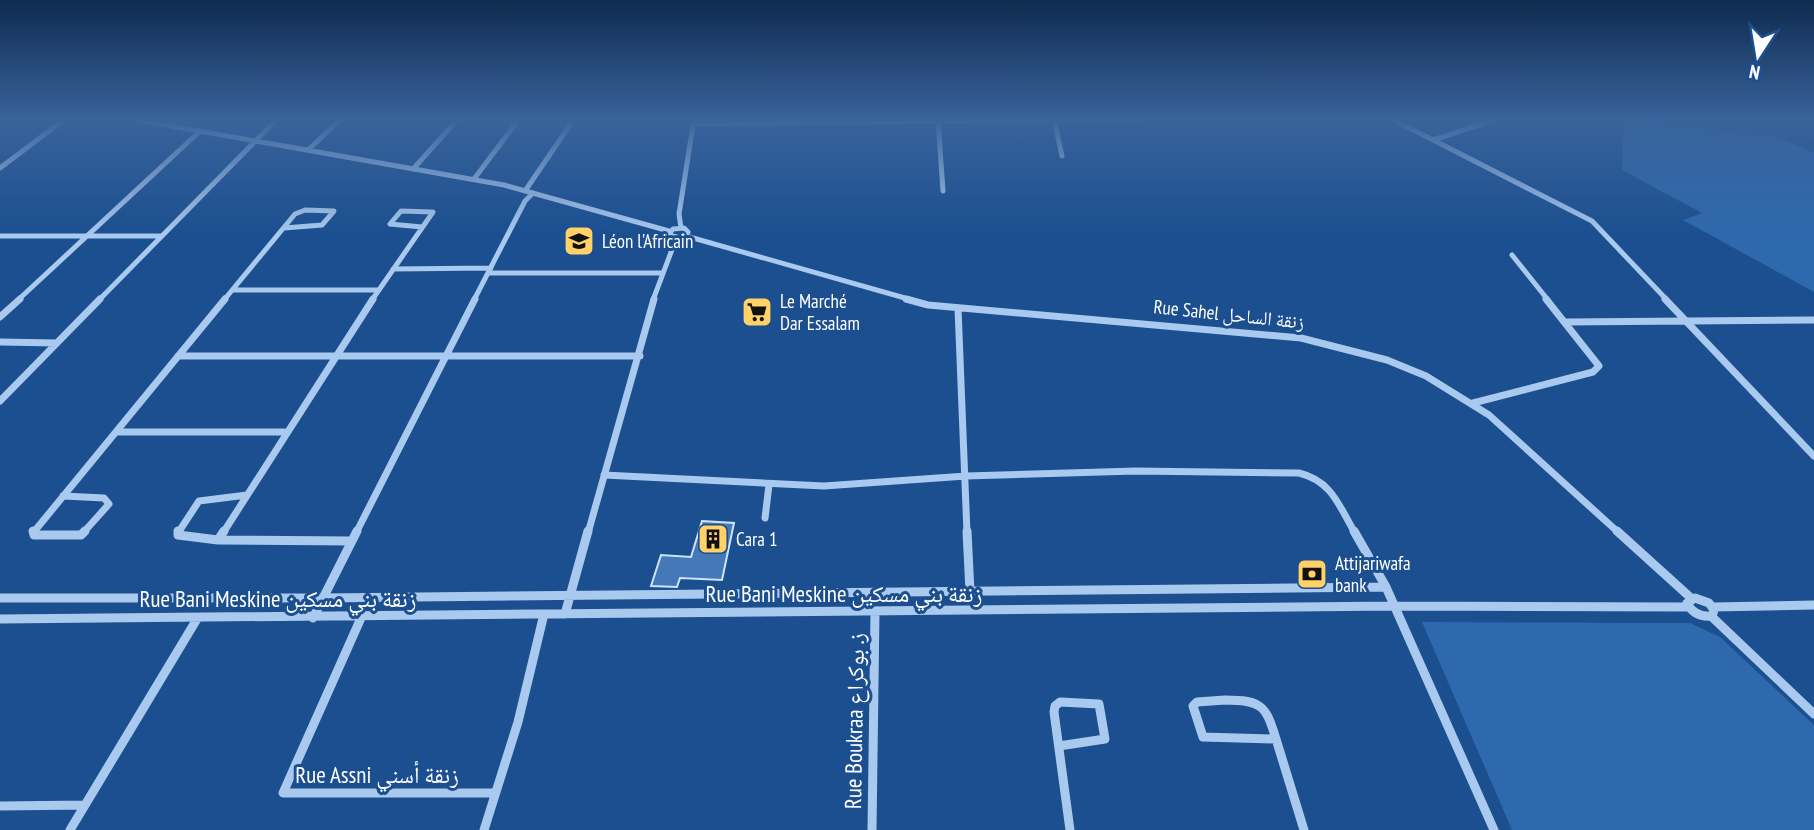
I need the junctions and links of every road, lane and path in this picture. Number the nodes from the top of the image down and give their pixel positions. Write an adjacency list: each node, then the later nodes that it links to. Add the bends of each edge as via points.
1 (171, 158): 22 (street)
2 (239, 158): 20 (street)
3 (351, 158): 10 (street)
4 (423, 158): 10 (street)
5 (490, 158): 11 (street)
6 (548, 158): 12 (street)
7 (688, 158): 17 (street, via 678,214)
8 (941, 158): 13 (street)
9 (1468, 158): 33 (street, via 1592,221)
10 (413, 169): 11 (street)
11 (474, 179): 12 (street)
12 (525, 191): 14 (street)
13 (943, 191)
14 (533, 193): 18 (street); 26 (street)
15 (422, 227): 15 (street, via 395,226 390,224 401,211 432,211); 25 (street)
16 (285, 228): 16 (street, via 322,225 334,211 300,211); 28 (street)
17 (681, 228): 18 (street); 21 (street, via 688,231)
18 (669, 231): 23 (street, via 669,237)
19 (0, 236): 22 (street)
20 (161, 236): 22 (street); 36 (street)
21 (686, 236): 23 (street); 30 (street, Rue Sahel زنقة الساحل, via 917,302)
22 (85, 237): 31 (street)
23 (676, 239): 27 (street)
24 (1512, 255): 34 (street)
25 (393, 269): 26 (street); 29 (street)
26 (490, 271): 27 (street); 37 (street)
27 (661, 273): 40 (street)
28 (233, 290): 29 (street); 38 (street)
29 (379, 290): 39 (street)
30 (958, 308): 42 (street, Rue Sahel زنقة الساحل, via 1326,342 1408,368); 47 (street)
31 (0, 317)
32 (1814, 320): 33 (street)
33 (1689, 321): 34 (street); 45 (street)
34 (1566, 322): 42 (street, via 1597,362 1597,369)
35 (0, 342): 36 (street)
36 (57, 343): 41 (street)
37 (448, 354): 39 (street); 40 (street); 53 (street)
38 (178, 356): 39 (street); 43 (street)
39 (337, 356): 44 (street)
40 (640, 356): 46 (street)
41 (0, 401)
42 (1473, 402): 59 (street, Rue Sahel زنقة الساحل)
43 (116, 432): 44 (street); 50 (street)
44 (287, 432): 49 (street)
45 (1814, 456)
46 (604, 475): 48 (street); 56 (street)
47 (966, 476): 48 (street, via 824,486); 54 (street, via 1136,471 1316,477 1331,491); 55 (street)
48 (769, 485): 51 (street)
49 (247, 495): 52 (street); 52 (street, via 202,499 177,533)
50 (63, 496): 50 (street, via 33,531 34,535 81,535 109,503 104,498)
51 (765, 518)
52 (218, 540): 53 (street)
53 (352, 541): 58 (street)
54 (1386, 587): 55 (street); 60 (street)
55 (970, 592): 56 (street)
56 (570, 593): 58 (street); 65 (street)
57 (0, 597): 58 (street)
58 (323, 598): 66 (street)
59 (1690, 603): 60 (street, Rue Bani Meskine زنقة بني مسكين); 63 (street, via 1700,615); 63 (street, via 1704,600)
60 (1395, 606): 62 (street, Rue Bani Meskine زنقة بني مسكين); 81 (street)
61 (1814, 606): 63 (street)
62 (875, 612): 65 (street, Rue Bani Meskine زنقة بني مسكين); 78 (street, Rue Boukraa ز. بوكراع)
63 (1711, 612): 70 (street)
64 (544, 614): 65 (street, Rue Bani Meskine زنقة بني مسكين); 67 (street, Rue Bani Meskine زنقة بني مسكين); 73 (street)
65 (565, 614)
66 (313, 618): 67 (street, Rue Bani Meskine زنقة بني مسكين); 68 (street, Rue Bani Meskine زنقة بني مسكين)
67 (361, 618): 73 (street, Rue Assni زنقة أسني, via 283,793)
68 (197, 619): 69 (street, Rue Bani Meskine زنقة بني مسكين); 74 (street)
69 (0, 620)
70 (1814, 714)
71 (1277, 740): 71 (street, via 1268,712 1258,703 1197,702 1193,706 1203,737); 80 (street)
72 (1059, 746): 72 (street, via 1056,704 1099,704 1105,739); 79 (street)
73 (495, 793): 77 (street)
74 (85, 805): 75 (street); 76 (street)
75 (0, 806)
76 (70, 830)
77 (484, 830)
78 (872, 830)
79 (1070, 830)
80 (1304, 830)
81 (1494, 830)

